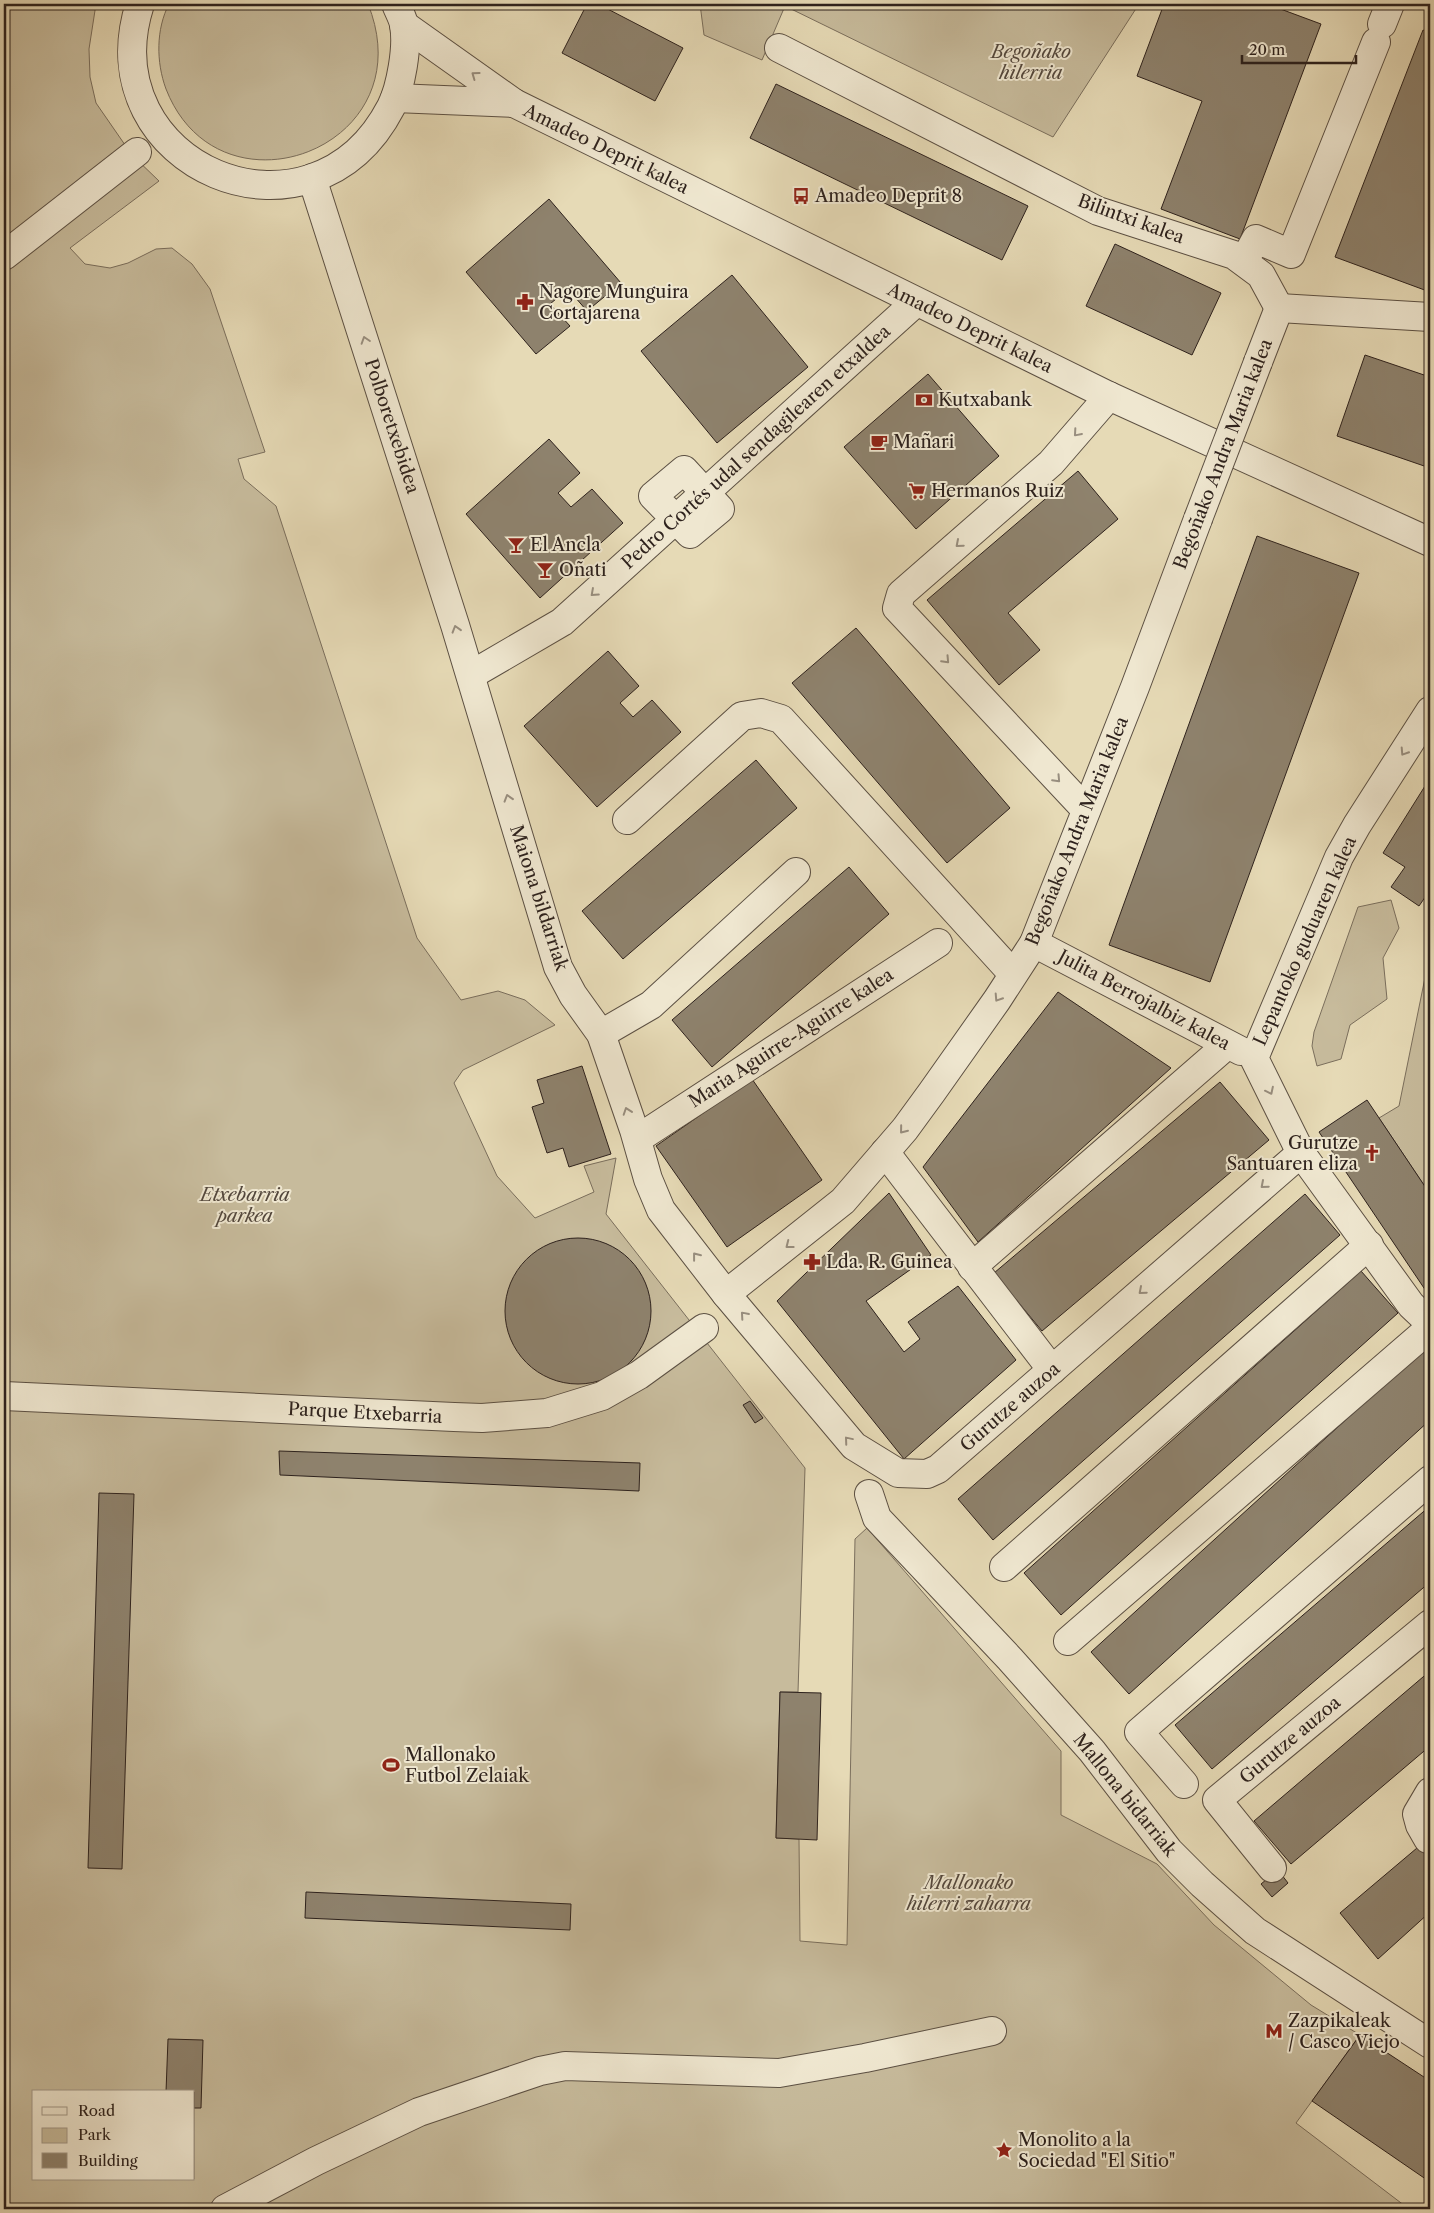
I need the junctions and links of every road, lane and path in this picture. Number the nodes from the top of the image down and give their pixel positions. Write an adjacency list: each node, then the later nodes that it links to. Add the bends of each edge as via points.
1 (140, 4): 8 (street, via 132,46 133,71 140,97 168,142 210,173 234,182 287,184)
2 (400, 15): 5 (street, via 403,68); 6 (street, Amadeo Deprit kalea, one-way to 2)
3 (1383, 23): 10 (street, via 1291,254 1256,239)
4 (779, 48): 10 (street, Bilintxi kalea, via 1098,211)
5 (395, 98): 6 (street, Amadeo Deprit kalea); 8 (street, via 381,124 362,147 339,166)
6 (514, 103): 11 (street, Amadeo Deprit kalea)
7 (137, 152): 9 (street)
8 (312, 178): 16 (street, Polboretxebidea, one-way to 8)
9 (4, 256)
10 (1244, 261): 12 (street, Bilintxi kalea, via 1261,275)
11 (916, 302): 14 (street, Amadeo Deprit kalea); 16 (street, Pedro Cortés udal sendagilearen etxaldea, one-way to 16, via 562,622)
12 (1279, 308): 13 (street); 18 (street, Begoñako Andra Maria kalea, bridge)
13 (1430, 318)
14 (1109, 396): 15 (street, Amadeo Deprit kalea); 18 (street, one-way to 18, via 1051,463 901,594 897,608)
15 (1430, 542)
16 (471, 675): 24 (street, Maiona bildarriak, one-way to 16, via 558,968)
17 (1430, 711): 26 (street, Lepantoko guduaren kalea, one-way to 26, via 1339,857)
18 (1086, 810): 21 (street, Begoñako Andra Maria kalea)
19 (627, 820): 23 (street, via 742,716 761,713 781,720)
20 (796, 872): 24 (street, via 651,1005)
21 (1034, 942): 23 (street, Begoñako Andra Maria kalea); 25 (street, Julita Berrojalbiz kalea)
22 (938, 943): 27 (street, Maria Aguirre-Aguirre kalea)
23 (1013, 974): 28 (street, Begoñako Andra Maria kalea, one-way to 28, via 932,1092)
24 (601, 1034): 32 (street, Maiona bildarriak, one-way to 24, via 661,1210)
25 (1227, 1045): 26 (street, Julita Berrojalbiz kalea); 31 (street)
26 (1254, 1058): 29 (street, Lepantoko guduaren kalea, one-way to 29)
27 (645, 1134)
28 (885, 1152): 31 (street); 32 (street, Begoñako Andra Maria kalea, one-way to 32, via 843,1202)
29 (1301, 1153): 30 (street); 36 (street, Gurutze auzoa, one-way to 36)
30 (1369, 1245): 33 (street, via 1411,1305); 40 (street)
31 (972, 1267): 36 (street)
32 (726, 1294): 36 (street, Gurutze auzoa, one-way to 32, via 938,1469 927,1474 898,1473 854,1446)
33 (1430, 1323)
34 (704, 1328): 37 (street, Parque Etxebarria, via 602,1396 547,1413 463,1417)
35 (1430, 1328): 42 (street)
36 (1052, 1370)
37 (4, 1396)
38 (1430, 1480): 43 (street, via 1139,1732)
39 (869, 1494): 48 (street, Mallona bidarriak, via 877,1518 1048,1702 1100,1761 1169,1851 1202,1884 1255,1931)
40 (1004, 1567)
41 (1430, 1624): 46 (street, Gurutze auzoa, via 1217,1800)
42 (1068, 1641)
43 (1184, 1784)
44 (1429, 1793): 45 (street, via 1417,1814)
45 (1428, 1839)
46 (1272, 1868)
47 (992, 2031): 49 (street, via 779,2073 565,2066 540,2071 418,2112)
48 (1430, 2044)
49 (225, 2209)

